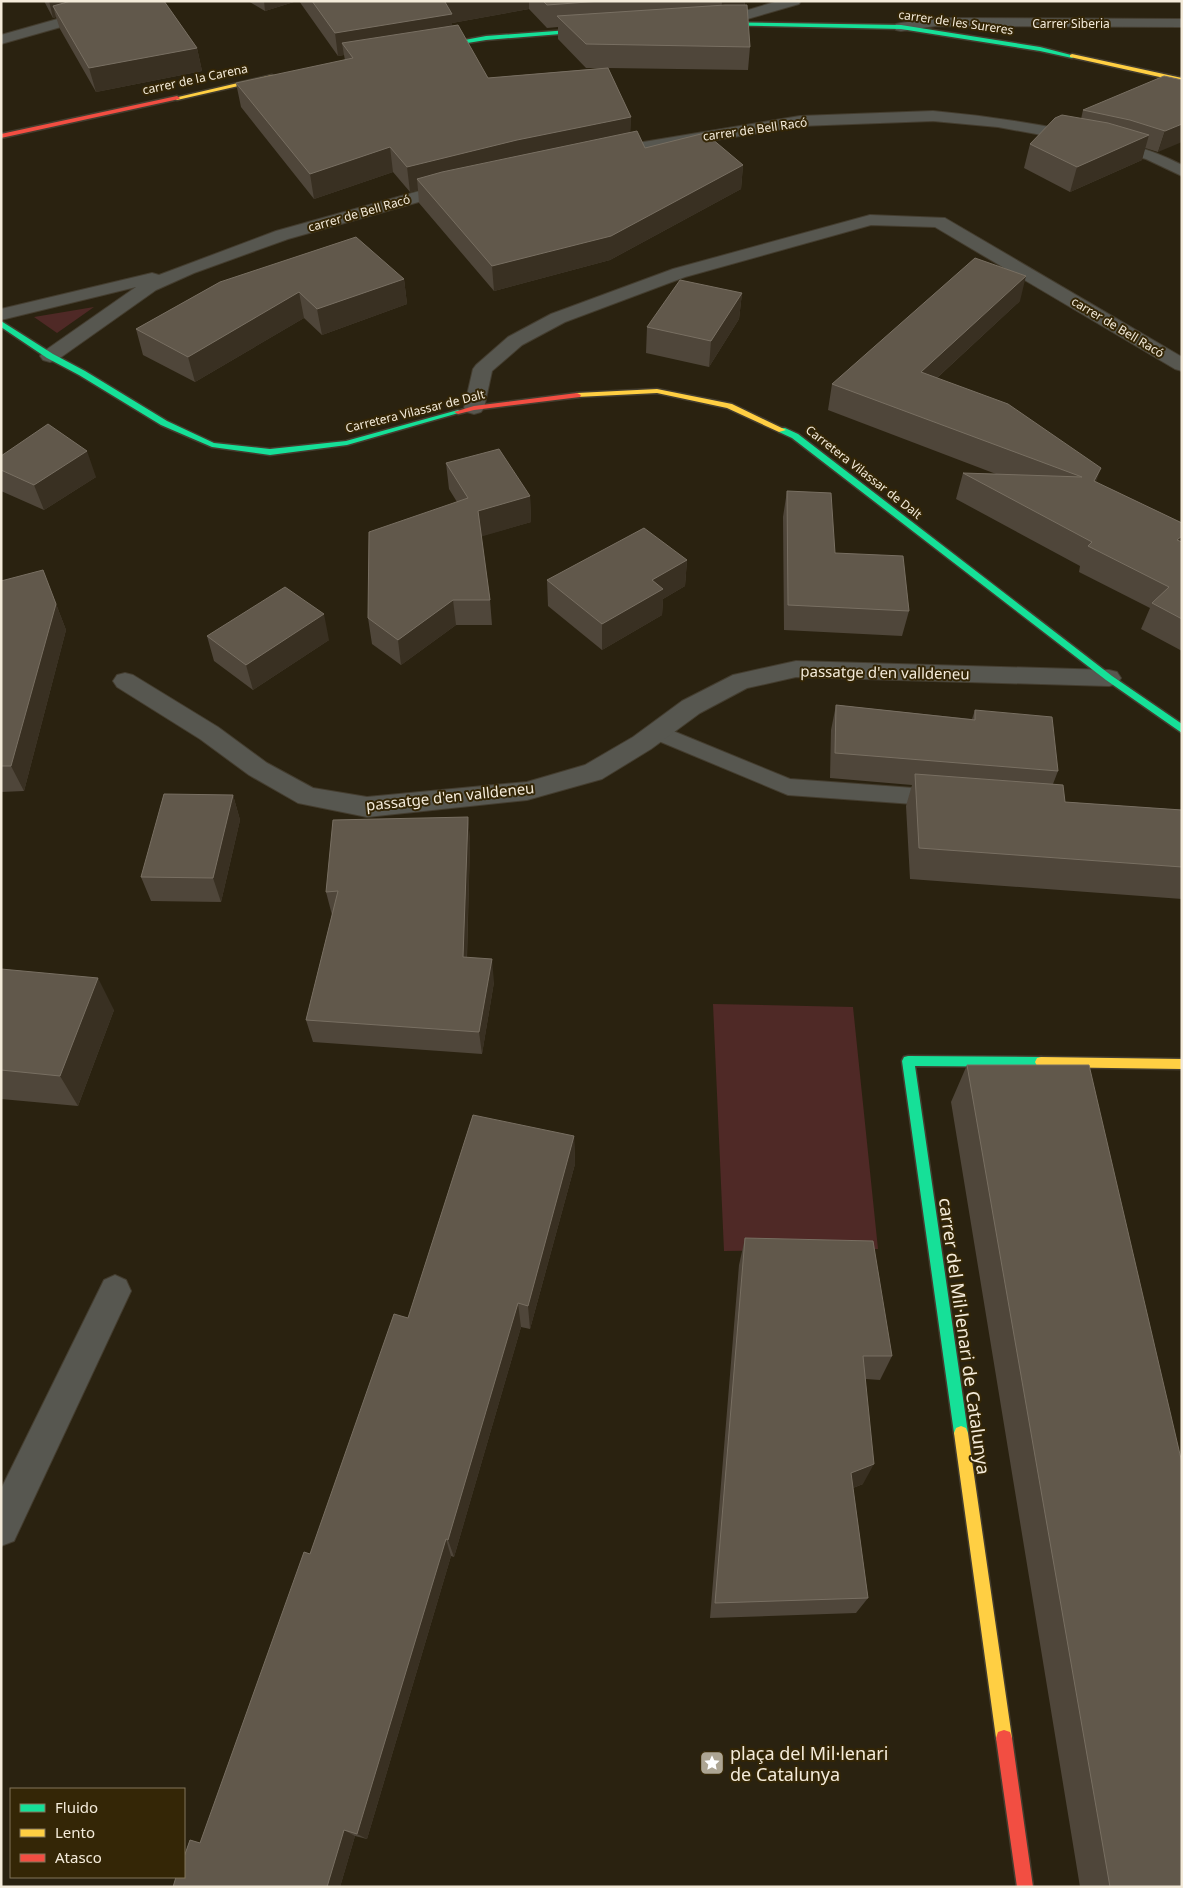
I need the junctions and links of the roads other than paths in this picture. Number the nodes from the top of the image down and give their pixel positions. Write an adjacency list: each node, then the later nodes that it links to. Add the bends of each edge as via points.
1 (137, 1): 8 (street)
2 (794, 1): 3 (street)
3 (723, 22): 4 (street); 6 (street, carrer de les Sureres)
4 (703, 23)
5 (1182, 23): 6 (street, Carrer Siberia, via 936,22)
6 (901, 27): 11 (street, carrer de les Sureres, via 1040,49)
7 (604, 30): 9 (street, via 486,38)
8 (1, 40)
9 (419, 49)
10 (284, 74): 12 (street, carrer de la Carena)
11 (1182, 80)
12 (1, 136)
13 (589, 157): 14 (street, carrer de Bell Racó, via 800,121 932,116 998,122 1105,142 1152,156)
14 (1182, 171)
15 (469, 184): 16 (street, carrer de Bell Racó, via 282,235)
16 (188, 269): 17 (street, carrer de Bell Racó); 19 (street, carrer de Bell Racó, via 150,286)
17 (1, 315)
18 (1, 323): 19 (street, Carretera Vilassar de Dalt)
19 (50, 356): 21 (street, Carretera Vilassar de Dalt, via 164,423 212,445 270,452 347,444)
20 (1182, 365): 21 (street, carrer de Bell Racó, via 939,222 870,220 679,273 558,318 515,341 483,369)
21 (474, 408): 22 (street, Carretera Vilassar de Dalt, via 570,395 657,391 729,406 795,436)
22 (1109, 678): 24 (street, Carretera Vilassar de Dalt); 25 (street, passatge d'en valldeneu, via 796,669 741,681 691,707)
23 (124, 681): 25 (street, passatge d'en valldeneu, via 209,733 258,769 307,796 367,807 527,791 593,772)
24 (1182, 729)
25 (656, 732): 26 (lane, via 788,787)
26 (966, 800)
27 (1182, 1064): 30 (street, carrer del Mil·lenari de Catalunya, via 908,1061)
28 (114, 1291): 29 (street)
29 (1, 1528)
30 (1025, 1887)

